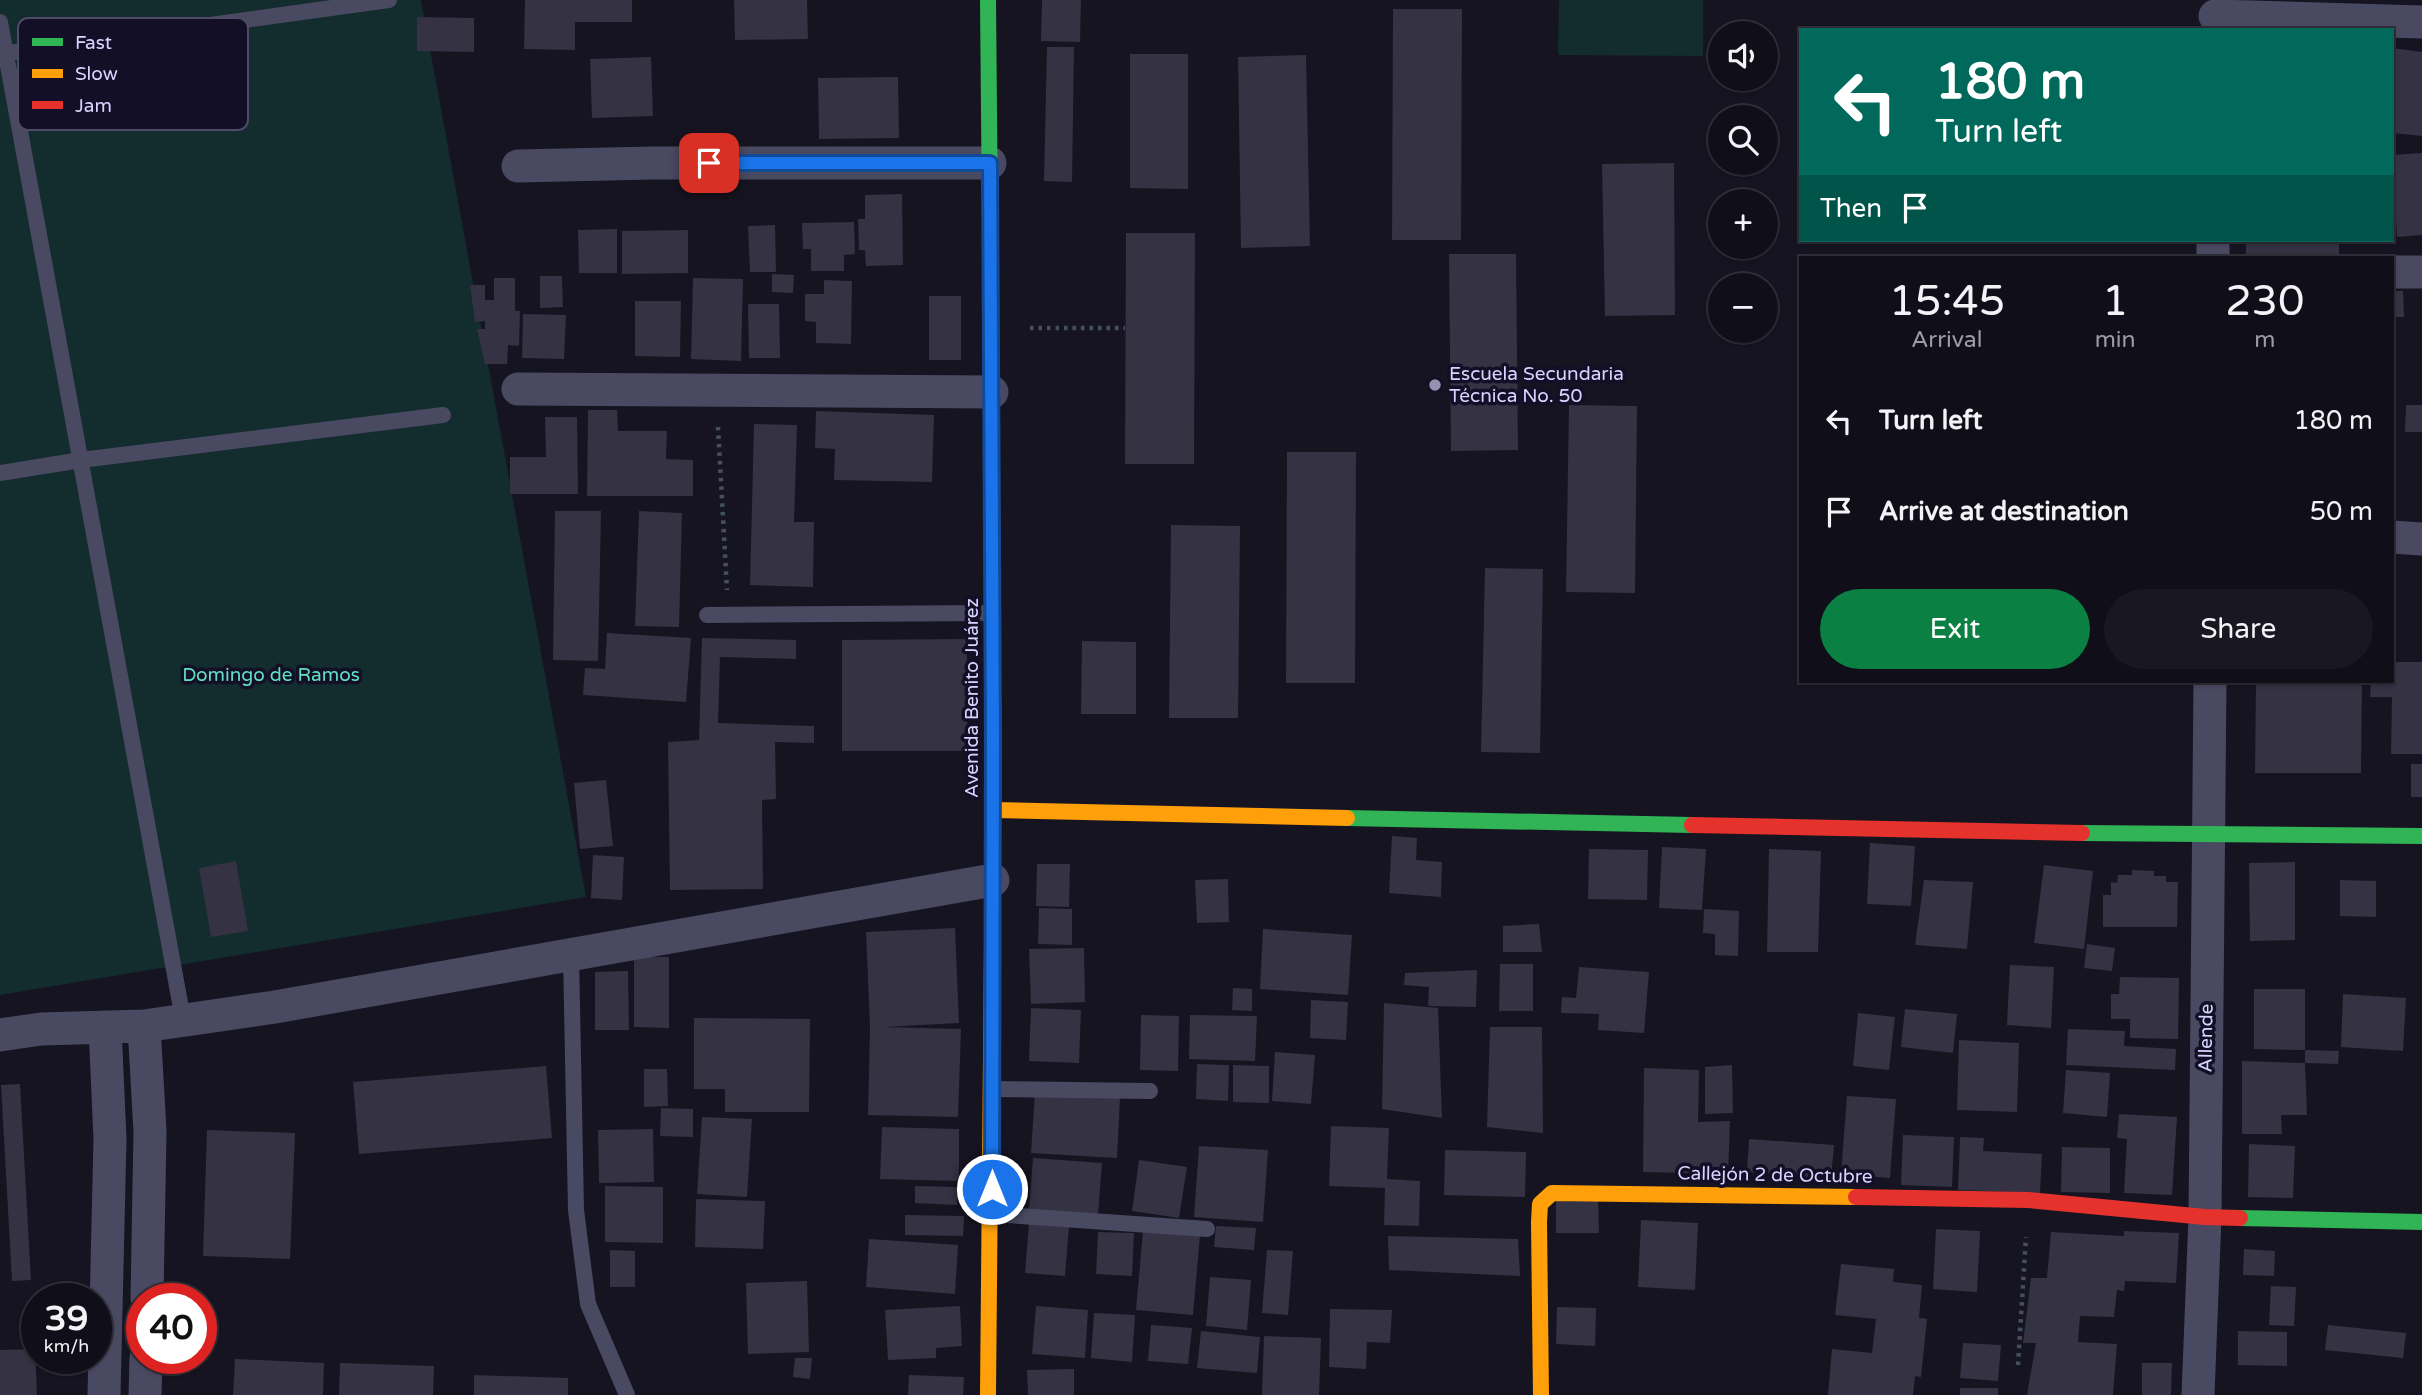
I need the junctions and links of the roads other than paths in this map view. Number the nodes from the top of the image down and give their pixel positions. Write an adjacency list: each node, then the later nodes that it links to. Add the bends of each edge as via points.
1 (389, 0): 4 (lane)
2 (988, 0): 8 (street, Avenida Benito Juárez)
3 (2215, 15): 6 (street)
4 (248, 19)
5 (0, 22): 7 (lane)
6 (2422, 22)
7 (3, 53): 15 (lane)
8 (990, 163): 9 (street); 13 (street, Avenida Benito Juárez)
9 (519, 166)
10 (2394, 272): 11 (street)
11 (2422, 272)
12 (518, 389): 13 (street)
13 (992, 392): 19 (street, Avenida Benito Juárez)
14 (443, 415): 15 (lane)
15 (80, 460): 16 (lane); 27 (lane)
16 (0, 473)
17 (2394, 537): 18 (street)
18 (2422, 539)
19 (993, 613): 20 (lane); 22 (street, Avenida Benito Juárez)
20 (706, 615)
21 (2210, 683): 23 (street, Allende)
22 (993, 810): 23 (street); 25 (street, Avenida Benito Juárez)
23 (2209, 836): 24 (street); 34 (street, Allende)
24 (2422, 836)
25 (993, 880): 26 (street); 31 (street, Avenida Benito Juárez)
26 (571, 955): 27 (street); 41 (lane, via 576,1210 588,1304)
27 (183, 1019): 28 (street)
28 (144, 1026): 29 (street); 37 (street, via 149,1131)
29 (105, 1027): 30 (street); 39 (street, via 110,1139)
30 (0, 1035)
31 (992, 1089): 32 (lane); 33 (street, Avenida Benito Juárez)
32 (1150, 1091)
33 (992, 1214): 36 (lane); 42 (street, Avenida Benito Juárez)
34 (2204, 1217): 35 (street, Callejón 2 de Octubre); 43 (street, Callejón 2 de Octubre, via 2028,1200 1552,1193 1540,1204 1539,1222); 44 (street, Allende)
35 (2422, 1222)
36 (1208, 1229)
37 (147, 1283)
38 (146, 1374): 40 (street)
39 (104, 1395)
40 (145, 1395)
41 (627, 1395)
42 (988, 1395)
43 (1541, 1395)
44 (2198, 1395)

